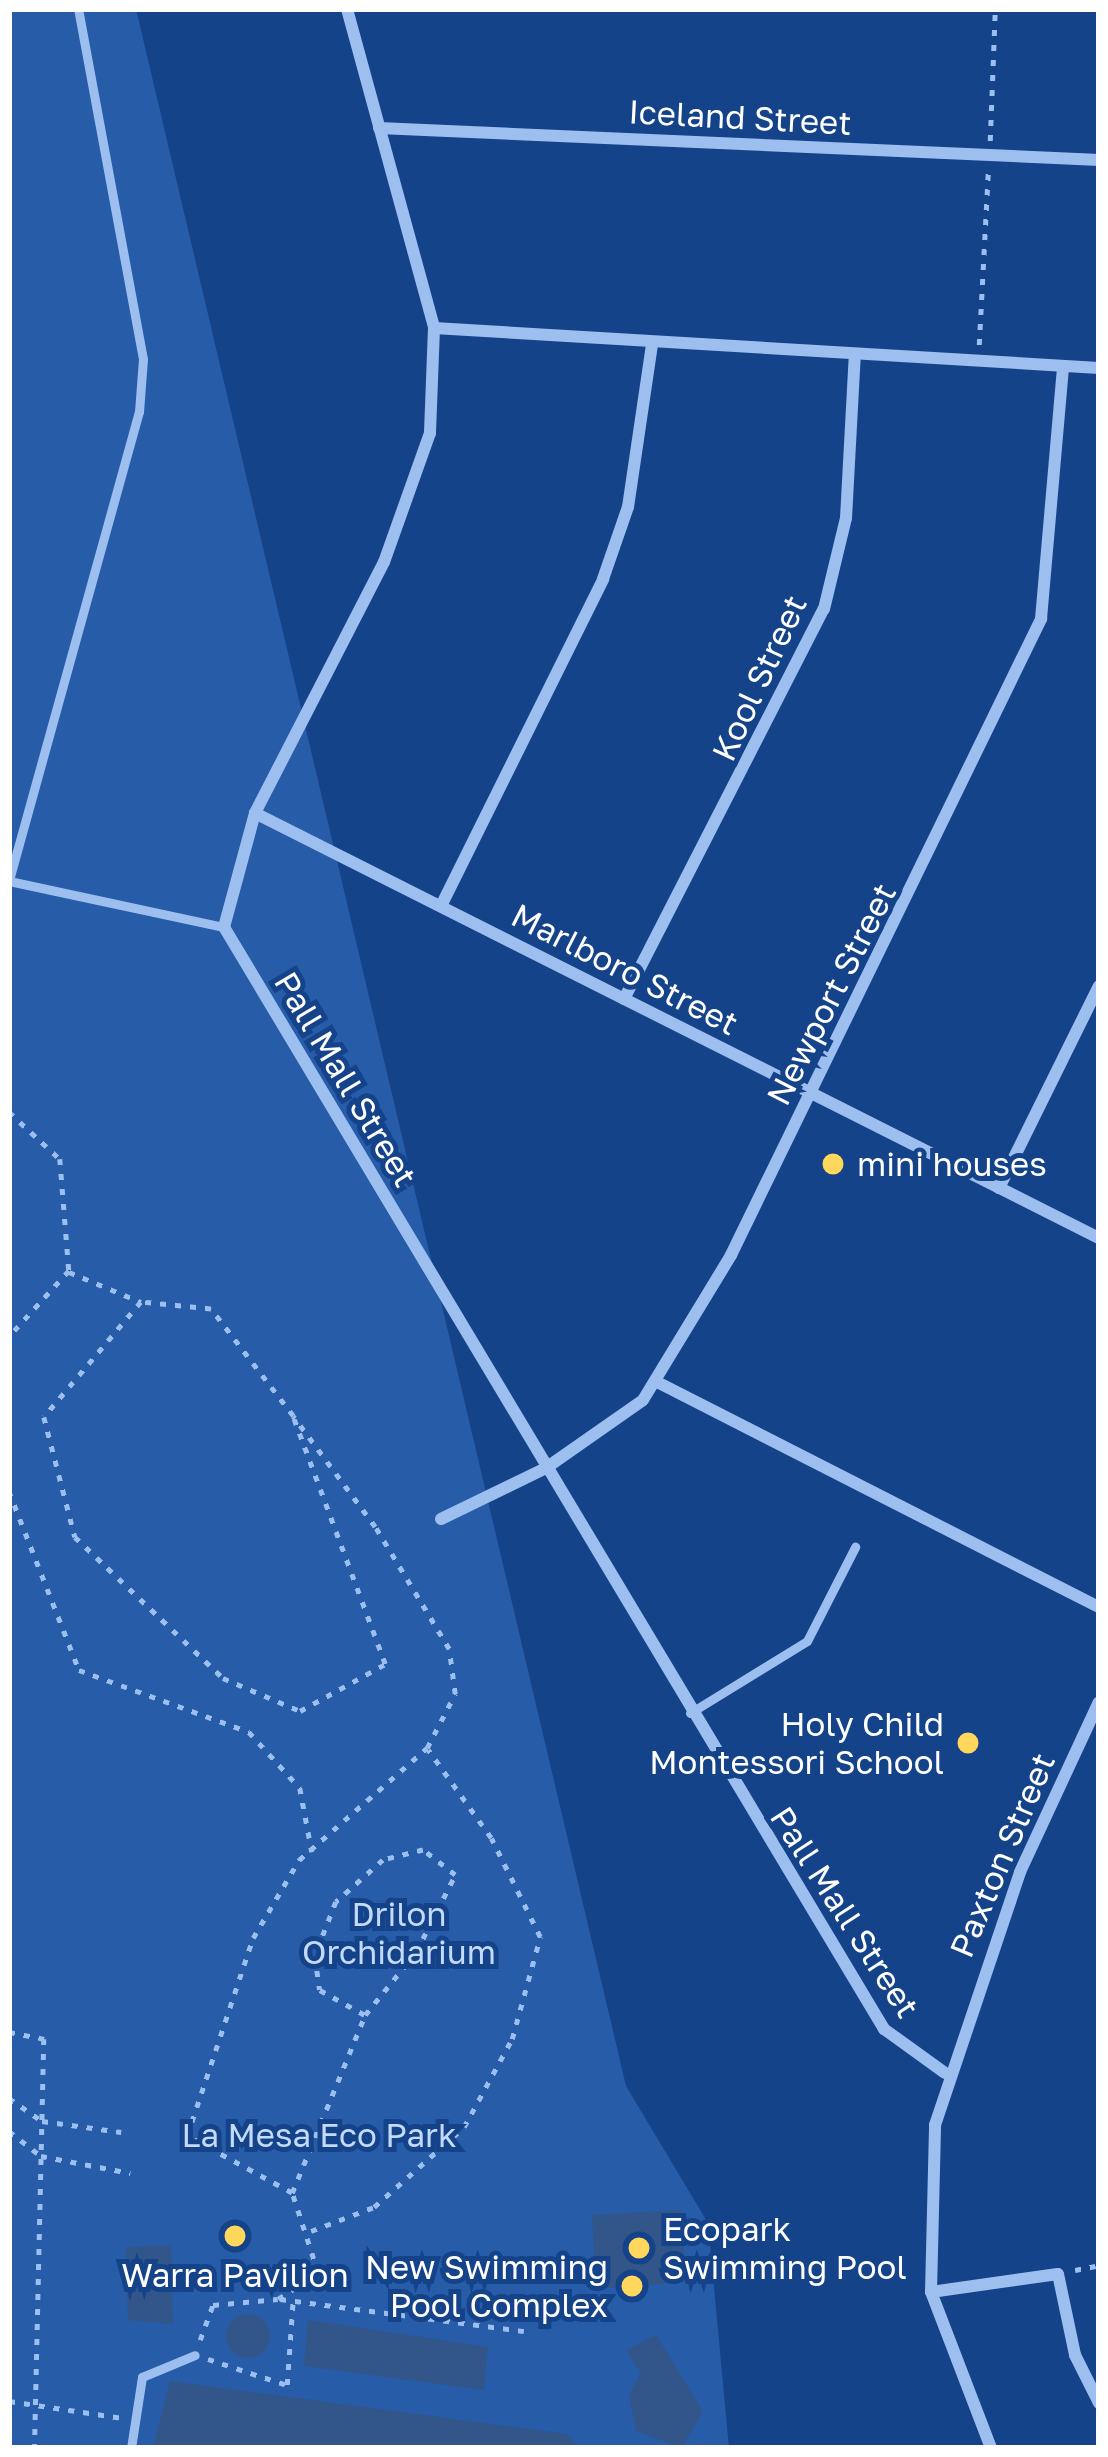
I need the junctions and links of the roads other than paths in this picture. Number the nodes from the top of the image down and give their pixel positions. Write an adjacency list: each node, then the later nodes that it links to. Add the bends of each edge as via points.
1 (78, 9): 11 (lane, via 143,359 139,412)
2 (347, 9): 3 (street)
3 (379, 128): 4 (street, Iceland Street); 5 (street)
4 (1099, 160)
5 (434, 328): 6 (street); 10 (street, via 418,481)
6 (652, 344): 7 (street); 12 (street, via 628,507 603,578)
7 (855, 354): 8 (street); 15 (street, Kool Street, via 846,518 824,609)
8 (1063, 366): 9 (street); 16 (street, Newport Street, via 1041,619)
9 (1099, 368)
10 (256, 813): 12 (street, Marlboro Street); 13 (street)
11 (9, 880): 13 (lane)
12 (441, 906): 15 (street, Marlboro Street)
13 (224, 927): 20 (street, Pall Mall Street)
14 (1099, 986): 17 (street)
15 (625, 999): 16 (street, Marlboro Street)
16 (812, 1093): 17 (street, Marlboro Street); 19 (street, Newport Street)
17 (1000, 1187): 18 (street, Marlboro Street)
18 (1099, 1238)
19 (659, 1383): 20 (street, Newport Street); 23 (street)
20 (546, 1468): 21 (street, Newport Street); 25 (street, Pall Mall Street)
21 (441, 1519)
22 (855, 1547): 25 (lane, via 807,1641)
23 (1099, 1607)
24 (1099, 1702): 26 (street, Paxton Street)
25 (690, 1713): 26 (street, Pall Mall Street, via 884,2029)
26 (945, 2073): 27 (street, Paxton Street)
27 (931, 2293): 29 (street, via 1058,2274 1075,2355); 31 (street, Paxton Street)
28 (195, 2355): 30 (lane, via 142,2377 129,2419)
29 (1099, 2404)
30 (131, 2448)
31 (991, 2448)

